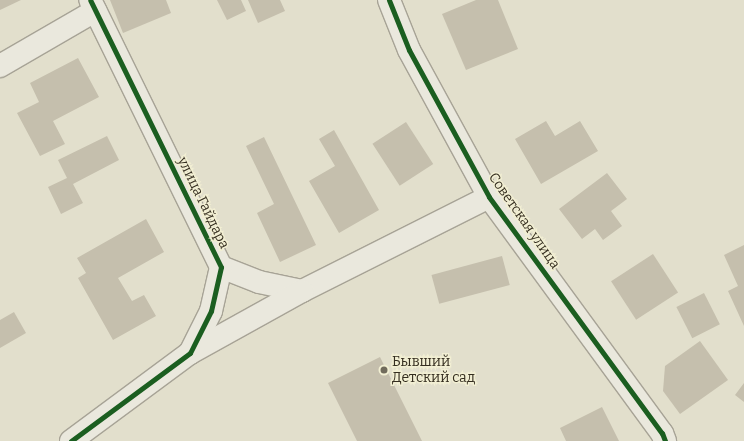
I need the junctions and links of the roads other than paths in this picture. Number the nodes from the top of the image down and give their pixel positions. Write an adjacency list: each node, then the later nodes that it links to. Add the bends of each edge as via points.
1 (389, 0): 4 (street, Советская улица, via 409,50)
2 (93, 6): 3 (street); 5 (street, улица Гайдара)
3 (0, 66)
4 (490, 198): 6 (street); 9 (street, Советская улица, via 662,433)
5 (221, 267): 6 (street, via 259,282); 7 (street, улица Гайдара, via 211,311)
6 (302, 291): 7 (street)
7 (190, 353): 8 (street, улица Гайдара)
8 (71, 441)
9 (664, 441)

